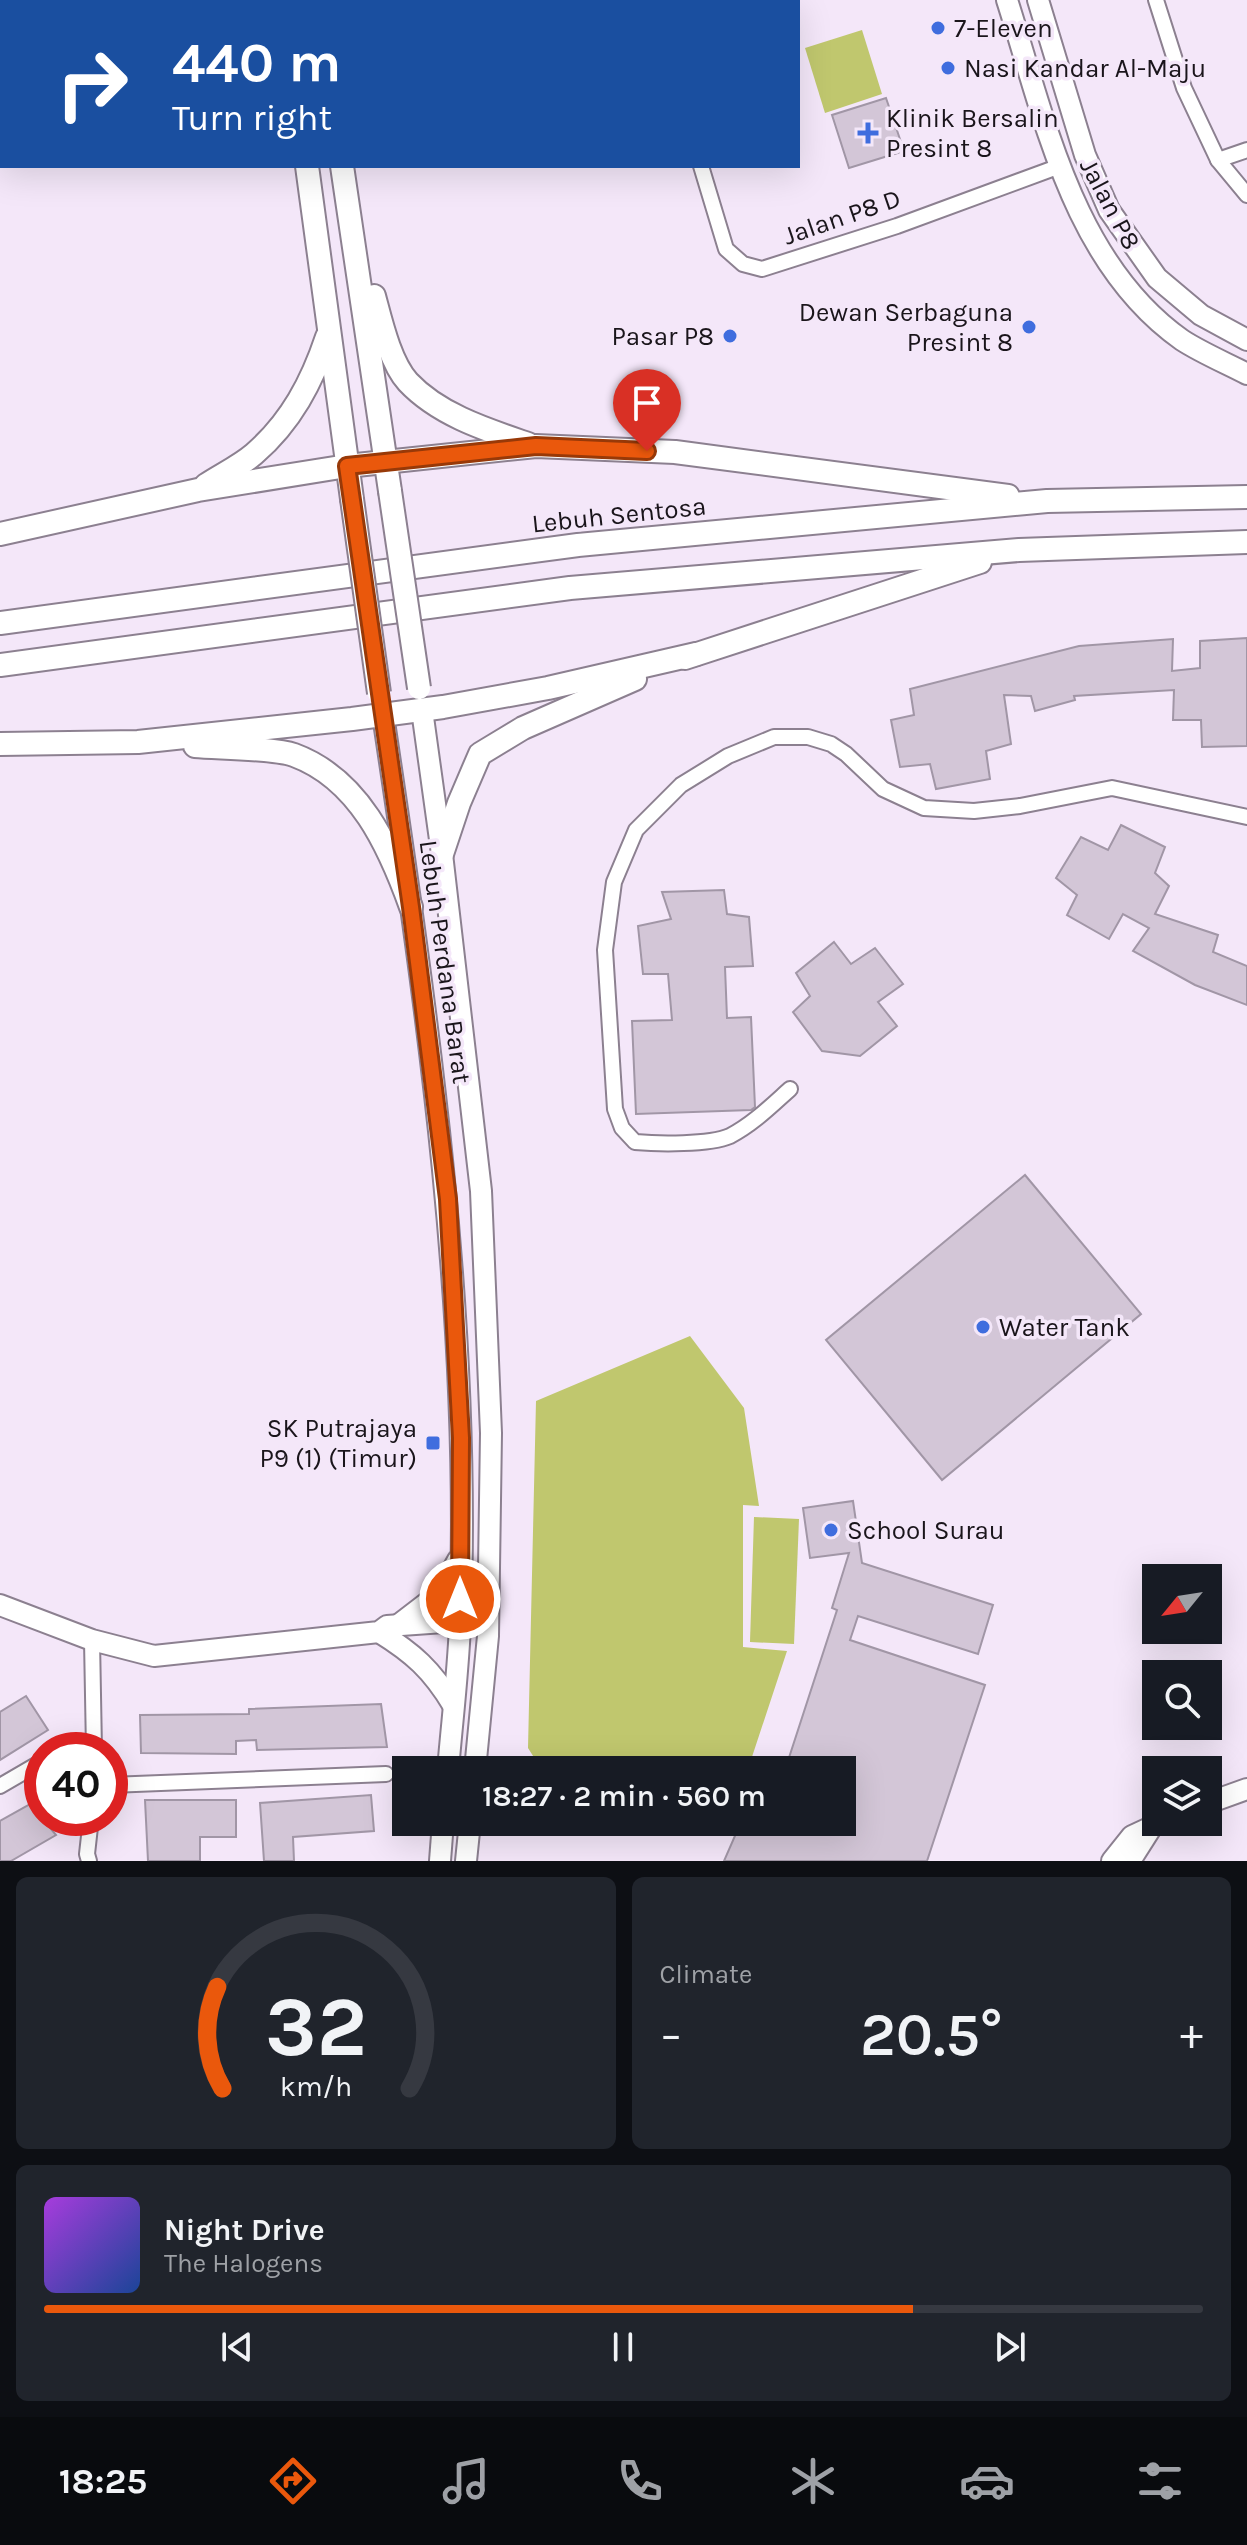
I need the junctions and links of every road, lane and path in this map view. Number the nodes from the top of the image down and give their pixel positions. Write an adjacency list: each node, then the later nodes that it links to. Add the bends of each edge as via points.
1 (1007, 0): 6 (street, Jalan P8)
2 (1038, 0): 13 (street, Jalan P8, via 1085,155 1109,210 1157,278 1201,315)
3 (1156, 0): 5 (street, via 1184,88)
4 (1247, 150): 5 (street)
5 (1218, 160): 10 (street)
6 (1060, 166): 9 (street, Jalan P8 D, via 762,269 743,264 726,249); 14 (street, Jalan P8, via 1104,256 1143,305 1183,340)
7 (307, 168): 12 (main road, Lebuh Perdana Barat)
8 (342, 168): 11 (main road, Lebuh Perdana Barat)
9 (702, 168)
10 (1247, 195)
11 (351, 214): 15 (main road, via 387,342 406,381 433,403 481,428); 16 (main road, Lebuh Perdana Barat)
12 (329, 330): 17 (main road, Lebuh Perdana Barat); 18 (main road, via 314,375 294,410 253,455)
13 (1247, 340)
14 (1247, 374)
15 (536, 446): 16 (main road); 20 (main road, via 675,452)
16 (385, 461): 17 (main road); 27 (main road, Lebuh Perdana Barat, bridge)
17 (347, 466): 18 (main road); 28 (main road, Lebuh Perdana Barat, bridge)
18 (198, 490): 21 (main road)
19 (1247, 497): 20 (main road, Lebuh Sentosa)
20 (1047, 501): 24 (main road, Lebuh Sentosa, via 578,545)
21 (0, 534)
22 (1247, 542): 23 (main road)
23 (1019, 550): 25 (main road); 26 (main road, via 570,588)
24 (0, 623)
25 (696, 654): 27 (main road, via 548,688); 32 (main road, via 537,722 480,754)
26 (0, 665)
27 (420, 699): 28 (main road); 32 (street, Lebuh Perdana Barat)
28 (383, 715): 29 (main road); 33 (street, Lebuh Perdana Barat)
29 (138, 742): 30 (main road); 33 (main road, via 292,754 330,774 380,833)
30 (0, 744)
31 (1247, 817): 34 (street, via 1112,788 974,811 924,808 883,789 831,744 808,737 774,737 728,756 681,785 636,830 614,882 605,950 615,1109 635,1142 665,1145 726,1137)
32 (442, 854): 38 (street, Lebuh Perdana Barat, via 481,1191 491,1433)
33 (411, 907): 35 (street, Lebuh Perdana Barat, via 448,1199 461,1438)
34 (790, 1089)
35 (460, 1554): 37 (street, Lebuh Perdana Barat); 39 (street, via 440,1593)
36 (0, 1605): 40 (street)
37 (460, 1628): 38 (street); 39 (street); 41 (street, Lebuh Perdana Barat)
38 (488, 1628): 44 (street, Lebuh Perdana Barat)
39 (388, 1632): 40 (street, via 154,1656); 41 (street, via 423,1663)
40 (92, 1640): 42 (street)
41 (453, 1705): 43 (street, Lebuh Perdana Barat)
42 (94, 1732)
43 (449, 1756)
44 (476, 1756)
45 (24, 1772): 48 (street)
46 (386, 1774): 47 (street)
47 (128, 1784)
48 (0, 1786)
49 (1247, 1789): 50 (street)
50 (1222, 1798)
51 (1142, 1832): 59 (street)
52 (87, 1836): 56 (street)
53 (442, 1836): 57 (street)
54 (469, 1836): 58 (street)
55 (1149, 1836): 60 (street)
56 (83, 1859)
57 (440, 1861)
58 (466, 1861)
59 (1112, 1861)
60 (1130, 1861)

